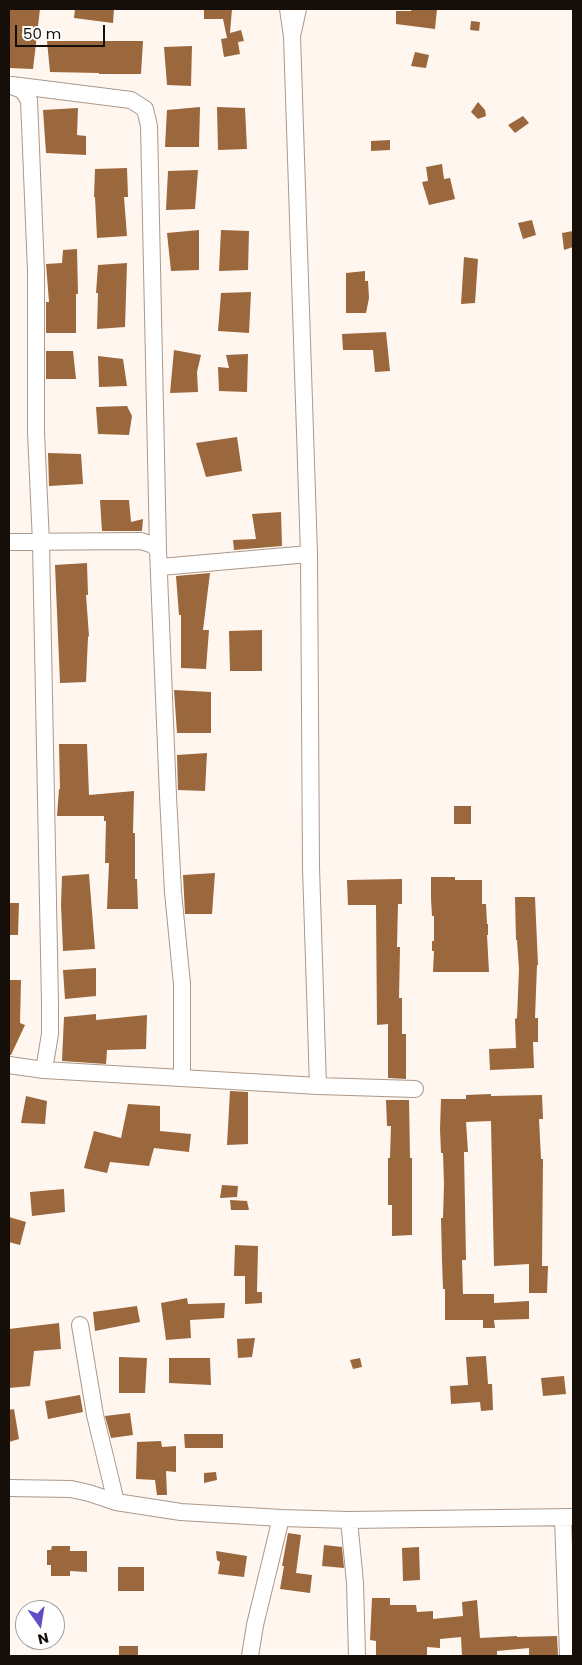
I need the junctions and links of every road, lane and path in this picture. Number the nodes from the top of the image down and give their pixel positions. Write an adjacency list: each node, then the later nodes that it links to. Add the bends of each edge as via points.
1 (288, 9): 3 (street)
2 (298, 9): 3 (street)
3 (292, 36): 8 (street)
4 (9, 85): 6 (street, via 22,90 29,100); 7 (street, via 131,100 145,109 149,126)
5 (9, 542): 6 (street)
6 (41, 542): 7 (street, via 141,541); 11 (street, via 50,1004 50,1034)
7 (158, 550): 9 (street)
8 (309, 554): 9 (street); 13 (street, via 311,867)
9 (160, 568): 12 (street, via 168,805 182,984)
10 (9, 1065): 11 (street)
11 (44, 1070): 12 (street)
12 (182, 1077): 13 (street)
13 (318, 1086): 14 (street)
14 (415, 1088)
15 (80, 1325): 17 (street, via 95,1414)
16 (9, 1488): 17 (street, via 70,1489)
17 (116, 1502): 18 (street, via 181,1512)
18 (281, 1518): 20 (street); 21 (street)
19 (568, 1518): 20 (street); 23 (street)
20 (349, 1520): 22 (street)
21 (250, 1656)
22 (357, 1656)
23 (568, 1656)

